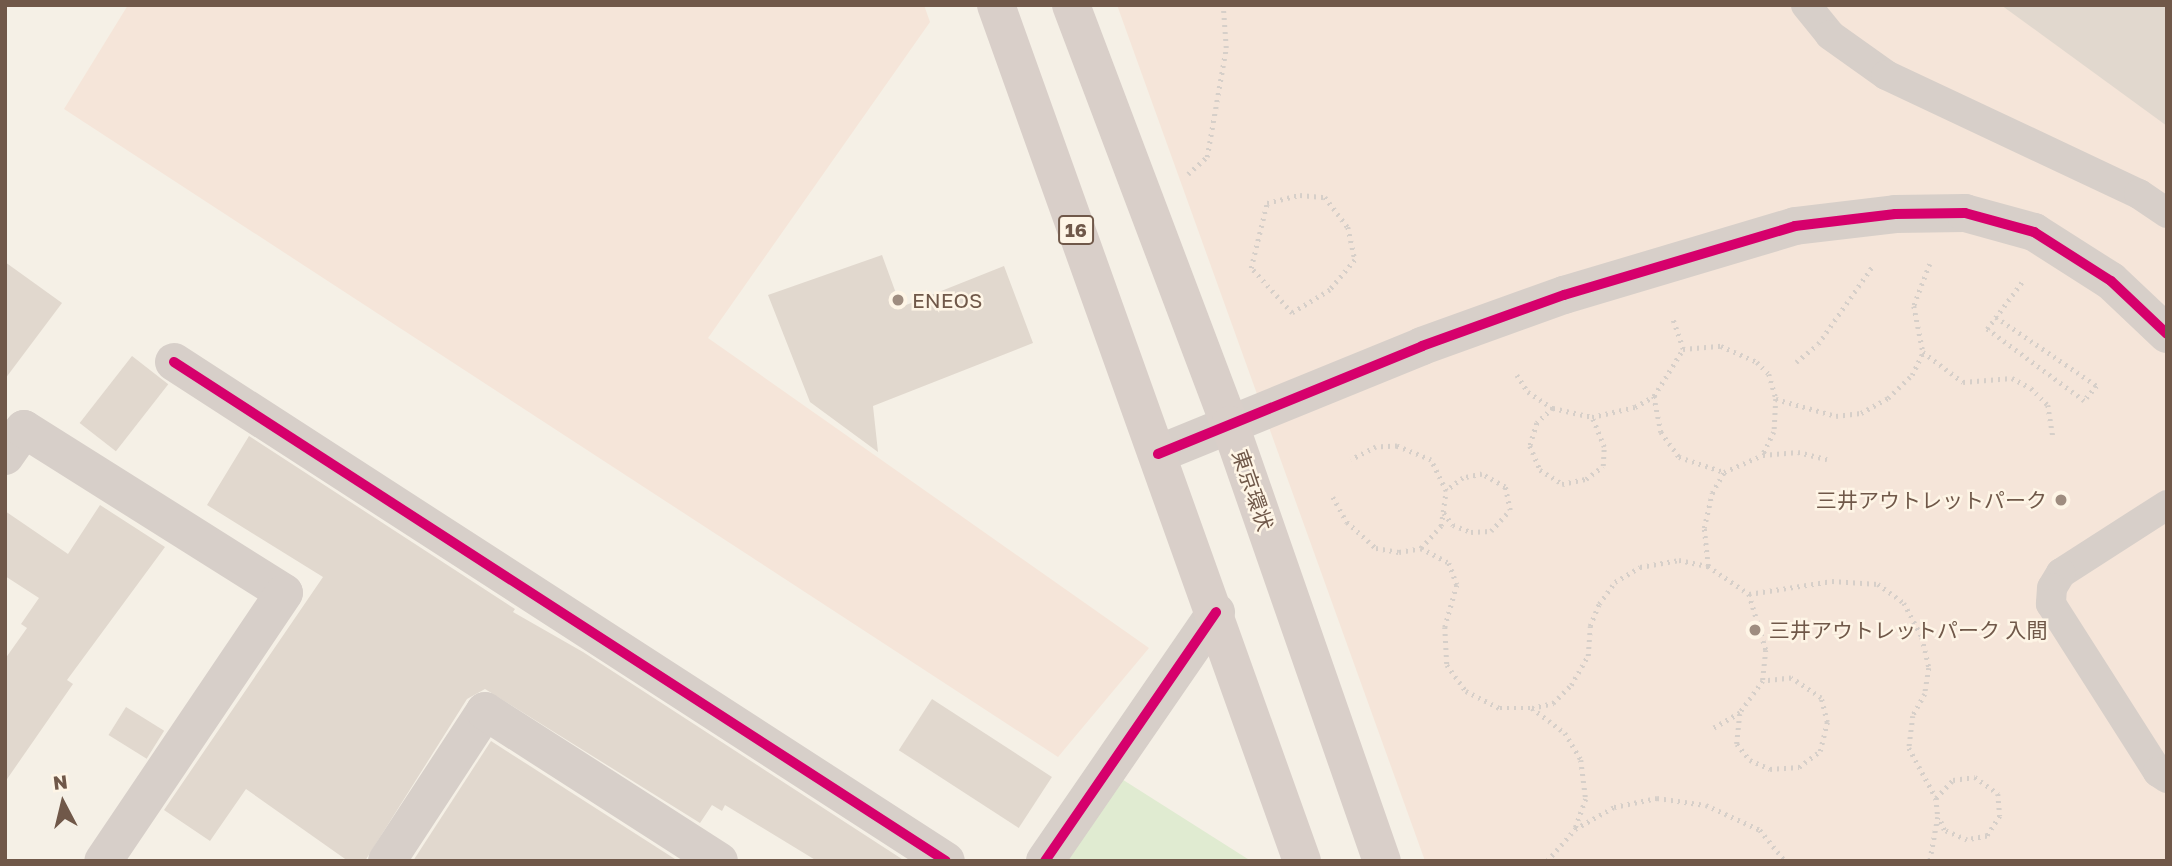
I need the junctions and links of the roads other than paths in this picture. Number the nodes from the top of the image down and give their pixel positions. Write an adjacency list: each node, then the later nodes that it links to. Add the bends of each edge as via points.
1 (996, 5): 8 (highway, 16)
2 (1071, 5): 7 (highway, 東京環状)
3 (1806, 5): 4 (lane, via 1830,35 1886,75 2139,194)
4 (2167, 213)
5 (2167, 334): 7 (street, via 2111,281 2034,232 1965,213 1895,214 1796,226 1685,257 1422,346)
6 (174, 362): 16 (street)
7 (1230, 425): 8 (street); 19 (highway, 東京環状)
8 (1158, 454): 11 (highway, 16)
9 (5, 456): 13 (street, via 24,429 284,593)
10 (2167, 505): 12 (lane, via 2061,573 2052,588 2051,604 2057,620 2158,772)
11 (1216, 612): 17 (street); 18 (highway, 16)
12 (2167, 778)
13 (103, 861)
14 (387, 861): 15 (street, via 485,711)
15 (719, 861)
16 (946, 861)
17 (1045, 861)
18 (1302, 861)
19 (1382, 861)

